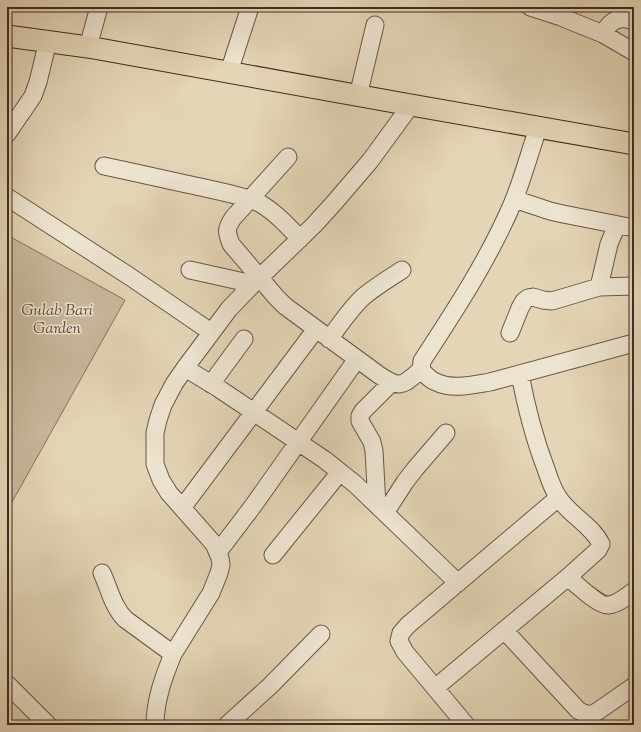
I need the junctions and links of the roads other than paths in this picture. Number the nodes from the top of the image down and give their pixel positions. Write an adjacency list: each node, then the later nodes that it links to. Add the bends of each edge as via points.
1 (99, 7): 10 (street)
2 (250, 7): 12 (street)
3 (530, 7): 4 (street)
4 (565, 12): 7 (street)
5 (634, 21): 7 (street, via 620,19 612,22)
6 (375, 25): 13 (street)
7 (603, 34): 11 (street)
8 (7, 36): 9 (main road)
9 (48, 41): 10 (main road); 16 (street, via 33,96)
10 (88, 47): 12 (main road)
11 (634, 52)
12 (229, 72): 13 (main road)
13 (358, 96): 14 (main road)
14 (411, 105): 15 (main road); 25 (street, via 370,161)
15 (538, 128): 17 (main road); 22 (street)
16 (7, 134)
17 (634, 144)
18 (288, 157): 21 (street)
19 (104, 166): 21 (street)
20 (7, 197): 31 (street)
21 (251, 199): 25 (street, via 272,212); 28 (street, via 233,218 227,234)
22 (514, 199): 23 (street, via 556,212); 38 (street, via 459,304 422,361)
23 (617, 225): 24 (street); 30 (street, via 609,244)
24 (634, 228)
25 (300, 239): 28 (street)
26 (190, 270): 28 (street)
27 (402, 270): 33 (street, via 374,288)
28 (256, 281): 31 (street); 33 (street)
29 (634, 286): 30 (street)
30 (599, 287): 32 (street, via 552,301 528,298 524,301)
31 (211, 332): 37 (street)
32 (510, 333)
33 (323, 334): 36 (street); 42 (street)
34 (244, 339): 41 (street)
35 (634, 343): 39 (street)
36 (357, 359): 40 (street); 44 (street)
37 (185, 368): 41 (street); 47 (street, via 163,405 155,433 155,464 161,480)
38 (421, 370): 39 (street, via 435,382 449,387 490,382); 40 (street, via 404,383)
39 (520, 374): 46 (street, via 533,431)
40 (391, 383): 48 (street, via 360,416 372,442)
41 (211, 384): 42 (street)
42 (254, 412): 44 (street); 47 (street)
43 (446, 433): 48 (street)
44 (298, 442): 45 (street); 49 (street)
45 (340, 472): 48 (street); 50 (street)
46 (558, 498): 52 (street, via 601,544 598,550); 53 (street)
47 (182, 508): 49 (street)
48 (381, 509): 53 (street)
49 (218, 552): 57 (street, via 222,565 211,593)
50 (273, 555)
51 (102, 573): 57 (street, via 120,614)
52 (568, 577): 54 (street, via 601,604 608,606); 55 (street)
53 (458, 584): 60 (street, via 408,626 401,633 399,641)
54 (634, 591)
55 (504, 630): 59 (street, via 583,714 594,714); 60 (street)
56 (321, 634): 63 (street)
57 (174, 654): 62 (street, via 158,698)
58 (7, 684): 61 (street)
59 (634, 686)
60 (435, 688): 64 (street)
61 (48, 725)
62 (155, 725)
63 (227, 725)
64 (466, 725)

